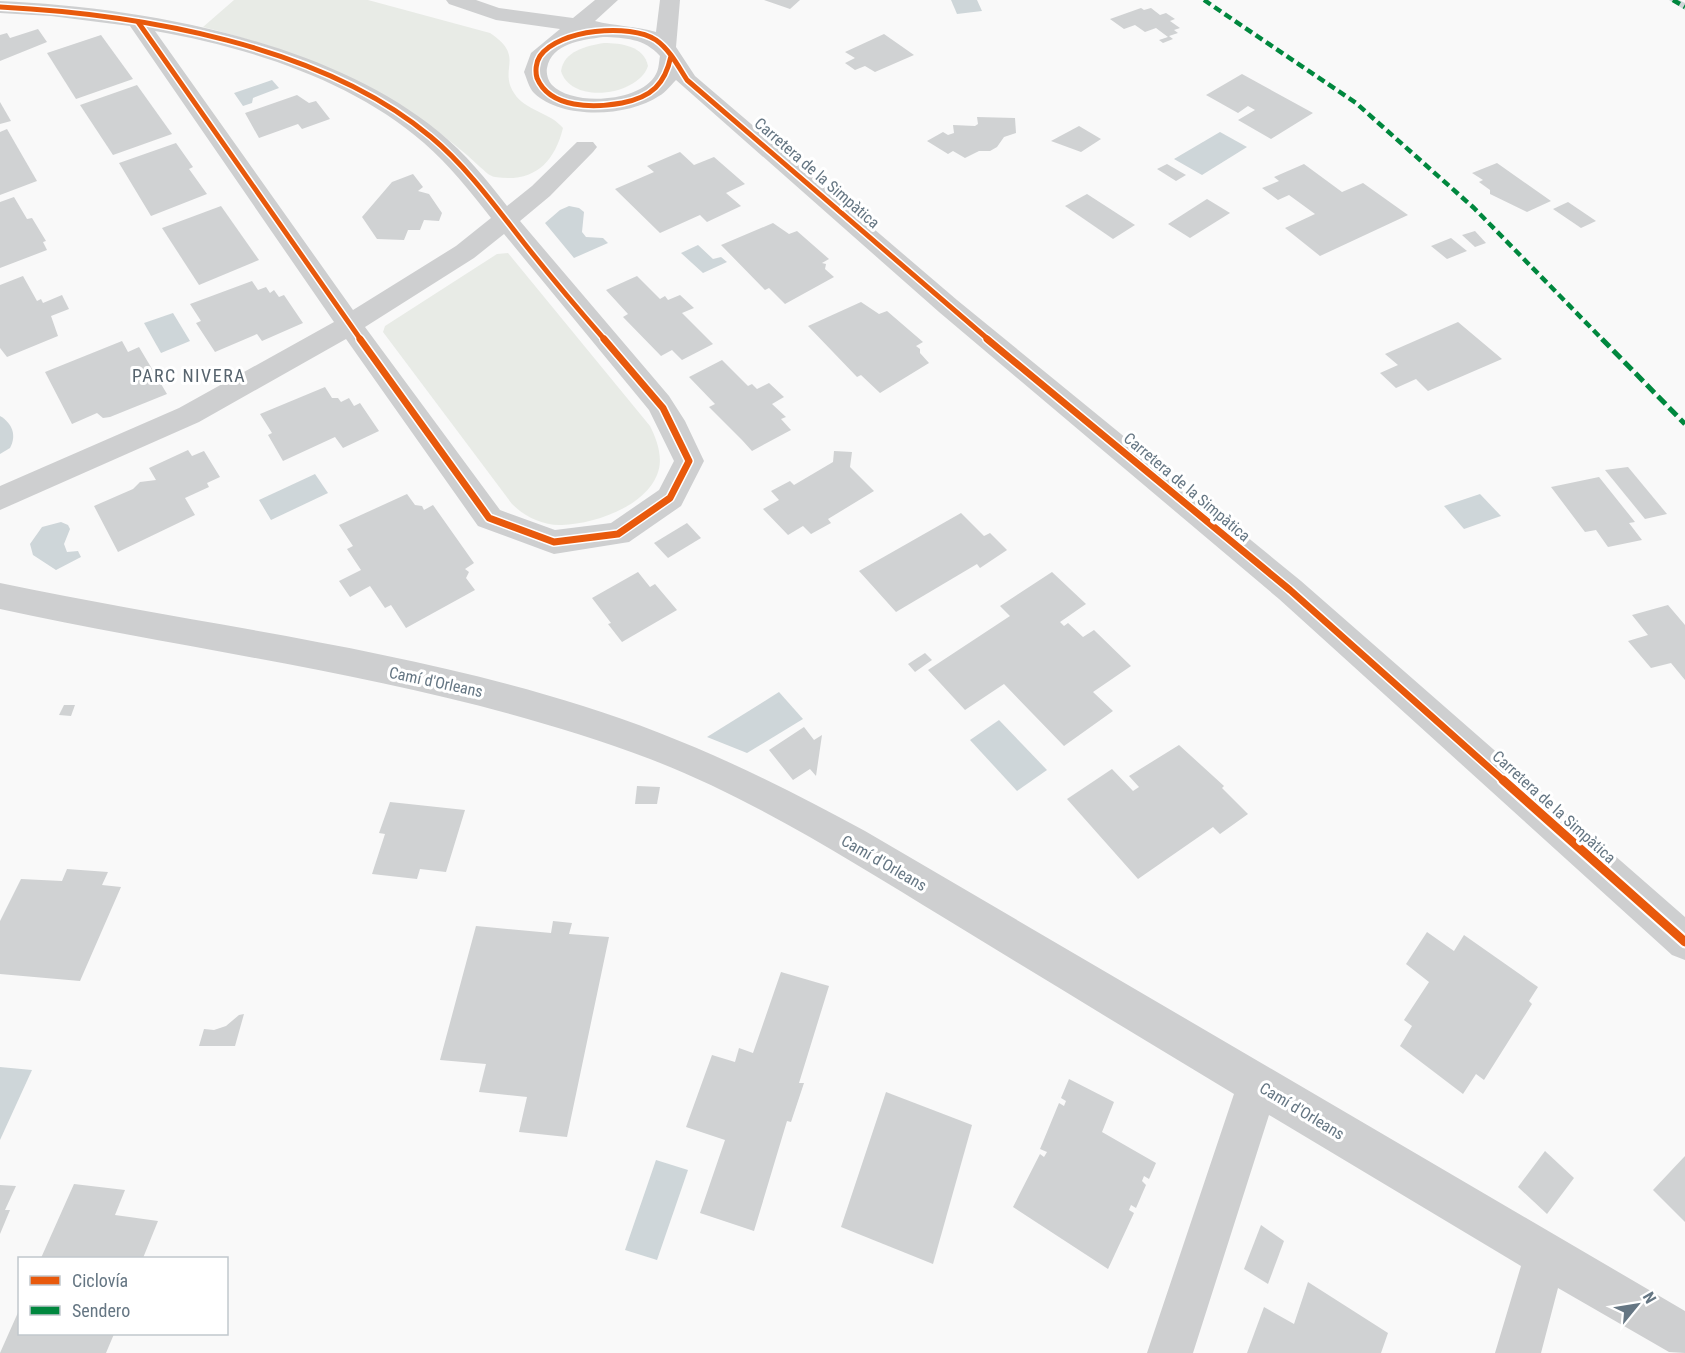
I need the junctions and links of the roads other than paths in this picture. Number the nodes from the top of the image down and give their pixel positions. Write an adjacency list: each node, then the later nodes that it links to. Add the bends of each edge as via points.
1 (456, 0): 6 (street)
2 (608, 0): 8 (street)
3 (625, 0): 9 (street, via 618,18)
4 (670, 2): 9 (street, via 647,26); 11 (street)
5 (0, 7): 7 (street, via 104,15)
6 (496, 14): 8 (street); 12 (street, via 530,46)
7 (138, 22): 17 (street, via 256,49 351,87 430,136); 18 (street)
8 (576, 26): 9 (street); 10 (street)
9 (623, 31): 10 (street, via 578,34); 11 (street, via 654,39)
10 (551, 47): 12 (street, via 539,58)
11 (668, 52): 14 (street, via 672,66 668,77); 15 (street, Carretera de la Simpàtica, via 687,80)
12 (535, 70): 13 (street, via 543,89)
13 (554, 97): 14 (street, Carretera de la Simpàtica, via 589,106); 16 (street)
14 (637, 99): 15 (street, Carretera de la Simpàtica, via 700,105); 16 (street)
15 (738, 123): 21 (street, Carretera de la Simpàtica, via 948,306 1290,590)
16 (594, 135): 17 (street, via 541,191)
17 (506, 219): 18 (street, via 465,252); 18 (street, via 520,241 663,409 689,461 670,498 618,534 554,542 489,518)
18 (349, 324): 19 (street, via 189,416)
19 (0, 499)
20 (0, 596): 22 (street, Camí d'Orleans, via 483,691 603,726 669,751 866,851)
21 (1685, 942)
22 (1258, 1084): 23 (street, Camí d'Orleans); 25 (street)
23 (1545, 1257): 24 (street, Camí d'Orleans); 26 (street)
24 (1685, 1336)
25 (1170, 1353)
26 (1518, 1353)

